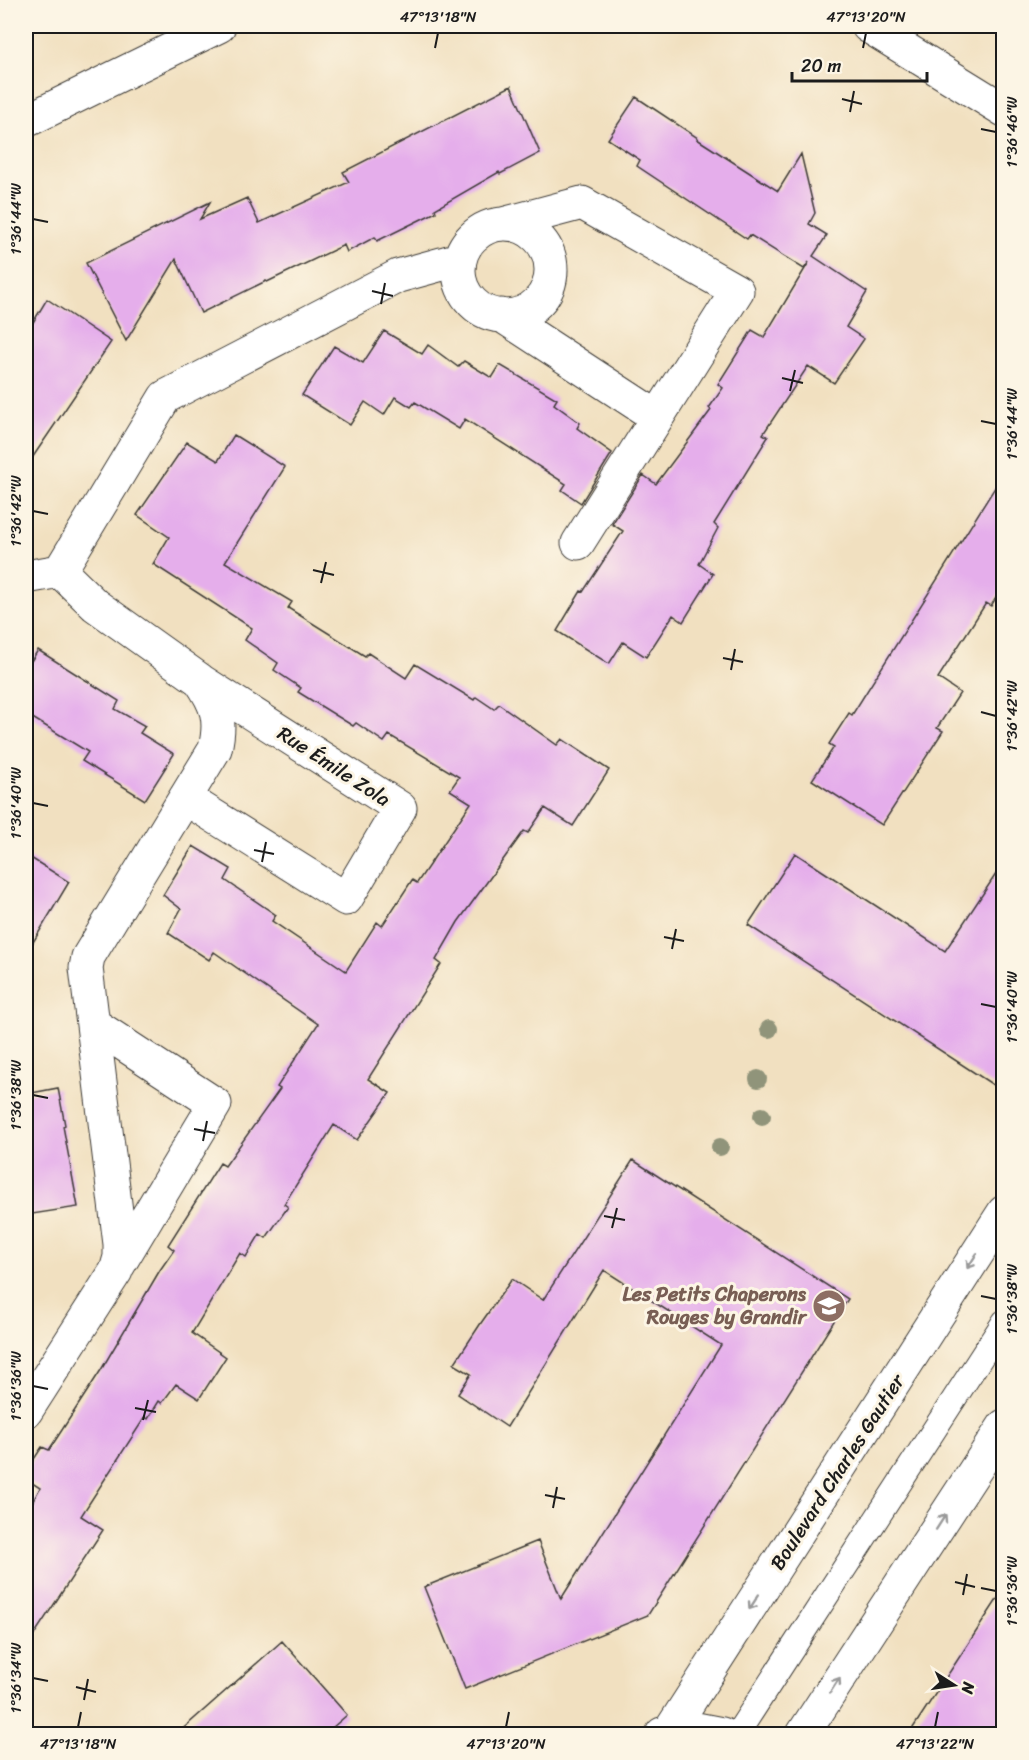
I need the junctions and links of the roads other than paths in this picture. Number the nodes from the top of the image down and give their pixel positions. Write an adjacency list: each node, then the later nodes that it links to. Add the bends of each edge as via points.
1 (219, 26): 4 (street)
2 (868, 26): 3 (street)
3 (1004, 110)
4 (26, 121)
5 (503, 224): 6 (street, via 476,234); 7 (street, via 532,232 548,252 551,271 546,290 534,305 519,313); 8 (street, via 582,203 737,291)
6 (460, 259): 7 (street, via 460,281 467,296 483,310); 10 (street, via 398,276 165,398)
7 (501, 315): 8 (street)
8 (657, 417): 9 (street)
9 (578, 543)
10 (60, 571): 11 (street); 12 (street, Rue Émile Zola, via 95,605)
11 (26, 577)
12 (200, 680): 13 (street, Rue Émile Zola, via 218,717 219,731 215,748); 13 (street, Rue Émile Zola, via 400,808 346,899)
13 (185, 798): 14 (street, Rue Émile Zola, via 88,957)
14 (93, 1024): 16 (street, Rue Émile Zola, via 120,1244); 16 (street, Rue Émile Zola, via 214,1104)
15 (1004, 1212): 20 (street, Boulevard Charles Gautier, one-way to 20)
16 (116, 1270): 18 (street, Rue Émile Zola)
17 (1004, 1322): 22 (lane)
18 (26, 1411)
19 (1004, 1426): 23 (street, one-way to 19)
20 (666, 1733): 21 (street, via 691,1728)
21 (722, 1734)
22 (738, 1734)
23 (803, 1734)

